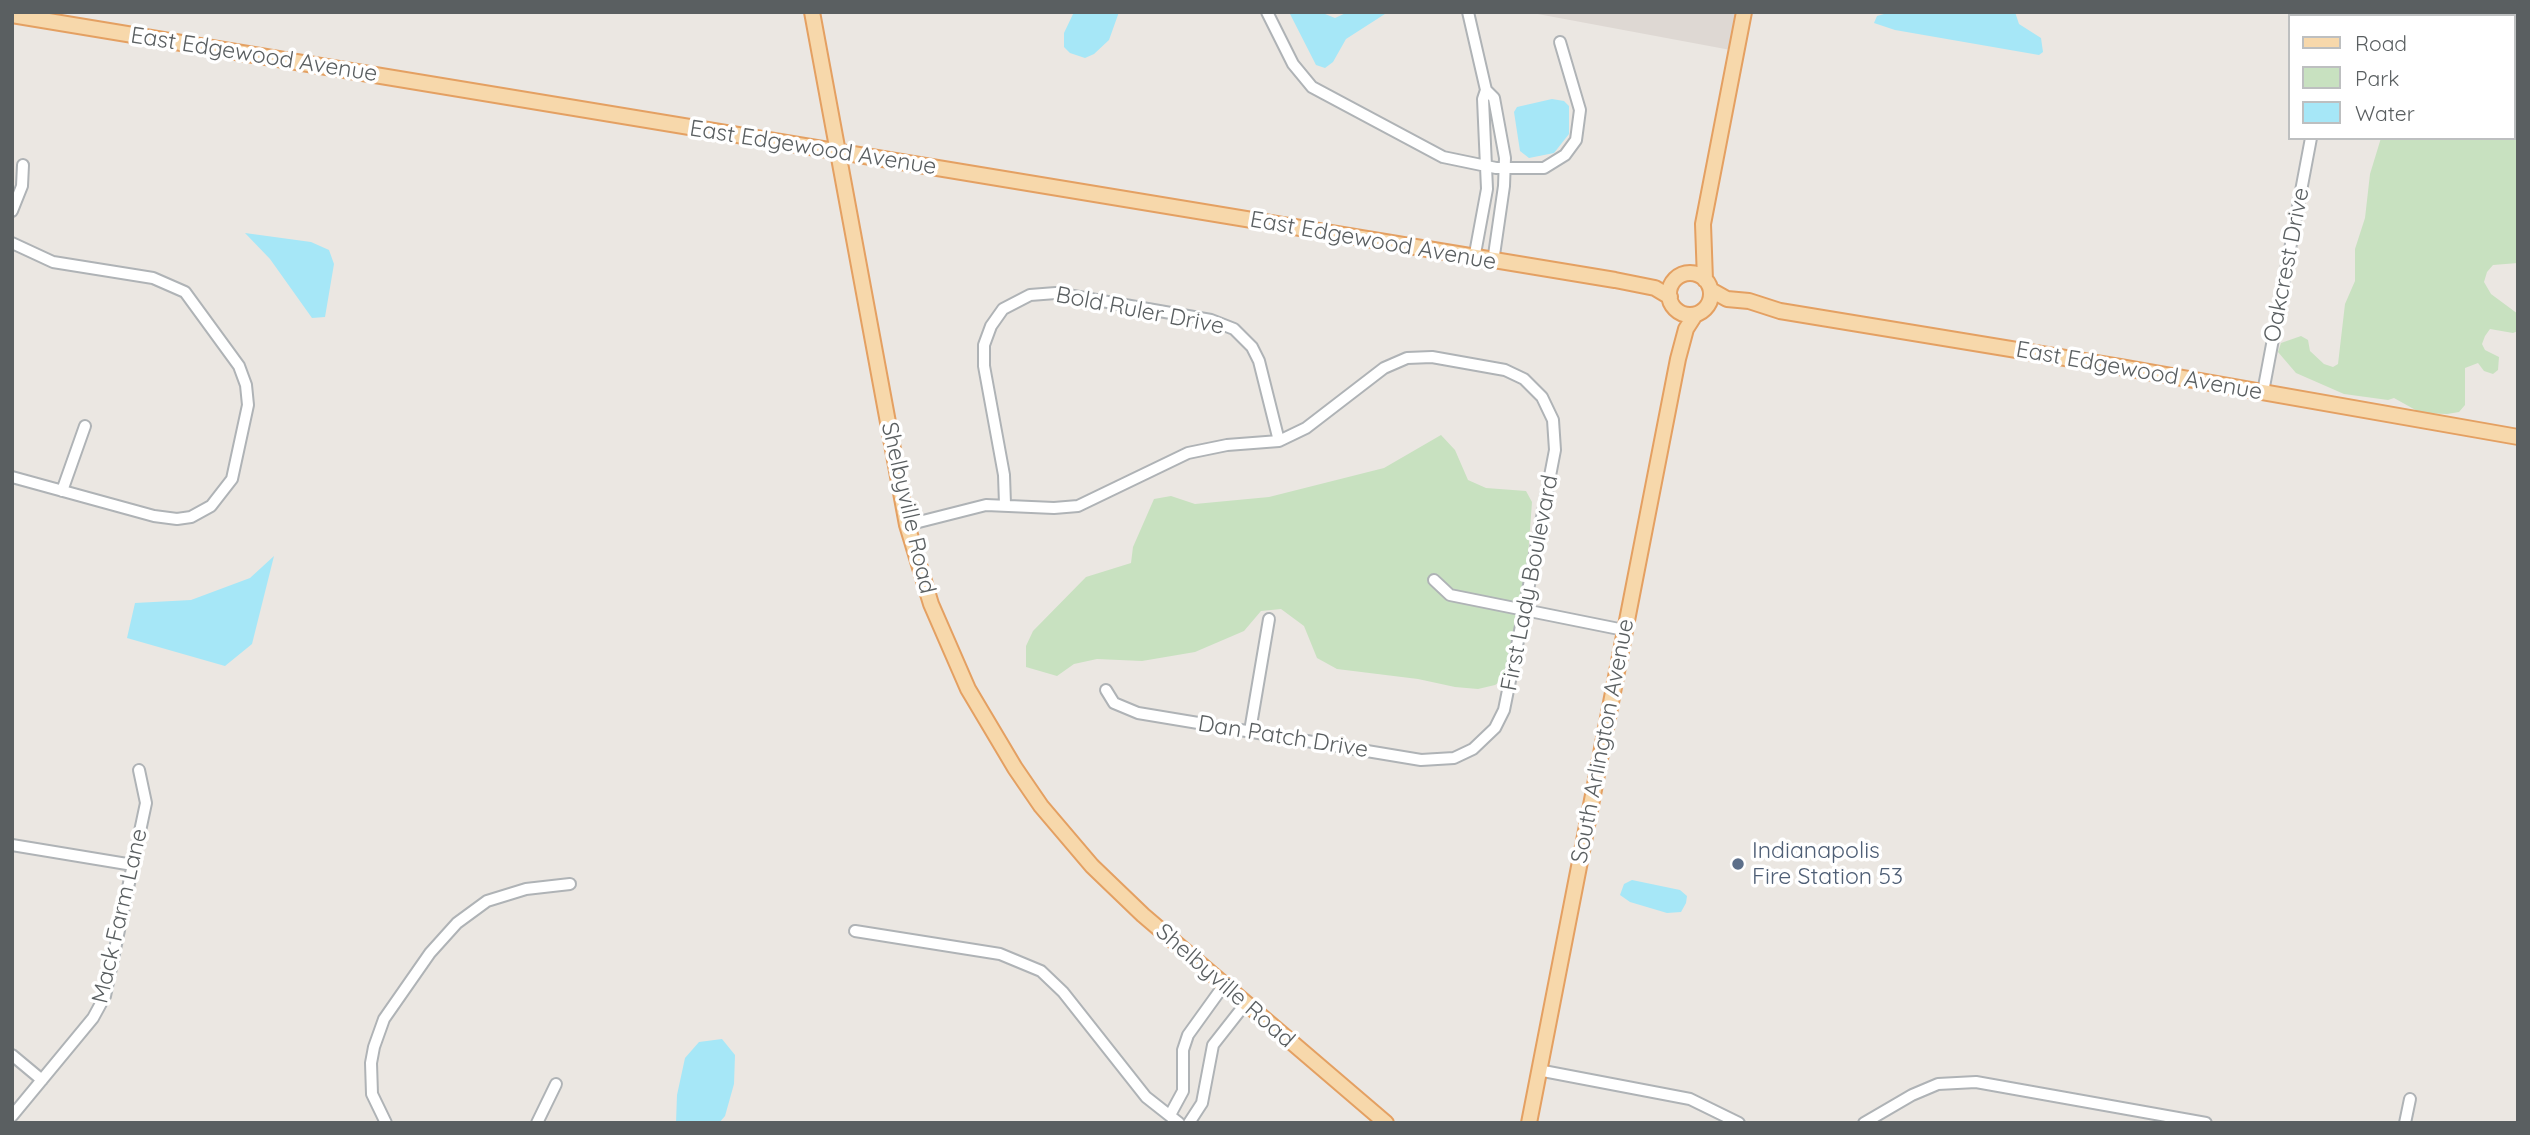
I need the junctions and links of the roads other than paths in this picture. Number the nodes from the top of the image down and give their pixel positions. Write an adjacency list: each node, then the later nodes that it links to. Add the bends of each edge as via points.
1 (812, 12): 9 (main road, Shelbyville Road)
2 (1267, 12): 11 (street, via 1293,64 1312,87 1443,157)
3 (1468, 12): 7 (street)
4 (1744, 12): 13 (main road)
5 (12, 15): 9 (main road, East Edgewood Avenue)
6 (1560, 42): 11 (street, via 1580,110 1576,140 1565,155 1544,168)
7 (1486, 90): 11 (street, via 1483,99); 11 (street, via 1494,98)
8 (2311, 140): 24 (street, Oakcrest Drive)
9 (838, 152): 15 (main road, East Edgewood Avenue); 31 (main road, Shelbyville Road)
10 (23, 165): 12 (street, via 22,186)
11 (1496, 168): 15 (street, via 1487,189); 16 (street)
12 (12, 211)
13 (1703, 224): 17 (main road, via 1693,262); 19 (main road)
14 (12, 243): 29 (street, via 52,262 153,278 185,292 239,366 246,385 248,405 235,470 226,489 201,512 168,518)
15 (1474, 259): 16 (main road, East Edgewood Avenue)
16 (1493, 262): 18 (main road, East Edgewood Avenue)
17 (1682, 276): 18 (main road); 19 (main road, via 1696,275); 20 (main road, via 1671,286)
18 (1615, 280): 20 (main road, via 1655,288)
19 (1708, 285): 21 (main road, via 1727,299); 22 (main road, via 1710,301)
20 (1672, 303): 22 (main road, via 1684,314); 23 (main road, South Arlington Avenue)
21 (1760, 307): 22 (main road); 24 (main road, East Edgewood Avenue)
22 (1700, 312): 23 (main road, South Arlington Avenue, via 1686,329)
23 (1678, 359): 35 (main road, South Arlington Avenue)
24 (2263, 392): 26 (main road, East Edgewood Avenue)
25 (85, 426): 29 (street)
26 (2518, 437)
27 (1279, 441): 30 (street, via 1188,453 1078,506); 30 (street, Bold Ruler Drive, via 1259,361 1234,329 1211,320 1069,296 1030,295 1003,309 984,345); 33 (street, First Lady Boulevard, via 1306,428 1384,368 1407,358 1432,357 1505,370 1531,384 1545,401 1555,429 1555,450)
28 (12, 477): 29 (street)
29 (62, 491)
30 (1005, 504): 31 (street)
31 (907, 525): 44 (main road, Shelbyville Road, via 948,647 1014,768 1093,866)
32 (1434, 580): 33 (street, via 1450,595)
33 (1524, 611): 35 (street); 38 (street, First Lady Boulevard, via 1502,715 1489,736)
34 (1269, 619): 37 (street)
35 (1624, 630): 47 (main road, South Arlington Avenue)
36 (1106, 690): 37 (street, Dan Patch Drive, via 1114,703 1128,711)
37 (1250, 731): 38 (street, Dan Patch Drive, via 1422,760 1443,760)
38 (1469, 752)
39 (139, 770): 41 (street, Mack Farm Lane, via 146,803)
40 (12, 845): 41 (street)
41 (133, 865): 48 (street, Mack Farm Lane, via 101,1007)
42 (570, 884): 53 (street, via 526,889 487,901 457,923 430,953 384,1019 374,1046 372,1094)
43 (855, 931): 52 (street, via 1000,954 1041,971 1146,1097)
44 (1224, 985): 45 (main road, Shelbyville Road); 52 (street, via 1188,1035)
45 (1246, 1003): 55 (street, via 1213,1045 1202,1103); 56 (main road, Shelbyville Road)
46 (12, 1055): 48 (street)
47 (1538, 1070): 57 (main road, South Arlington Avenue); 58 (street, via 1690,1099)
48 (42, 1080): 51 (street, Mack Farm Lane)
49 (556, 1084): 54 (street)
50 (2410, 1099): 61 (street)
51 (12, 1116)
52 (1177, 1121)
53 (386, 1123)
54 (537, 1123)
55 (1189, 1123)
56 (1386, 1123)
57 (1529, 1123)
58 (1739, 1123)
59 (1864, 1123): 60 (street, via 1938,1084 1976,1082)
60 (2206, 1123)
61 (2406, 1123)

